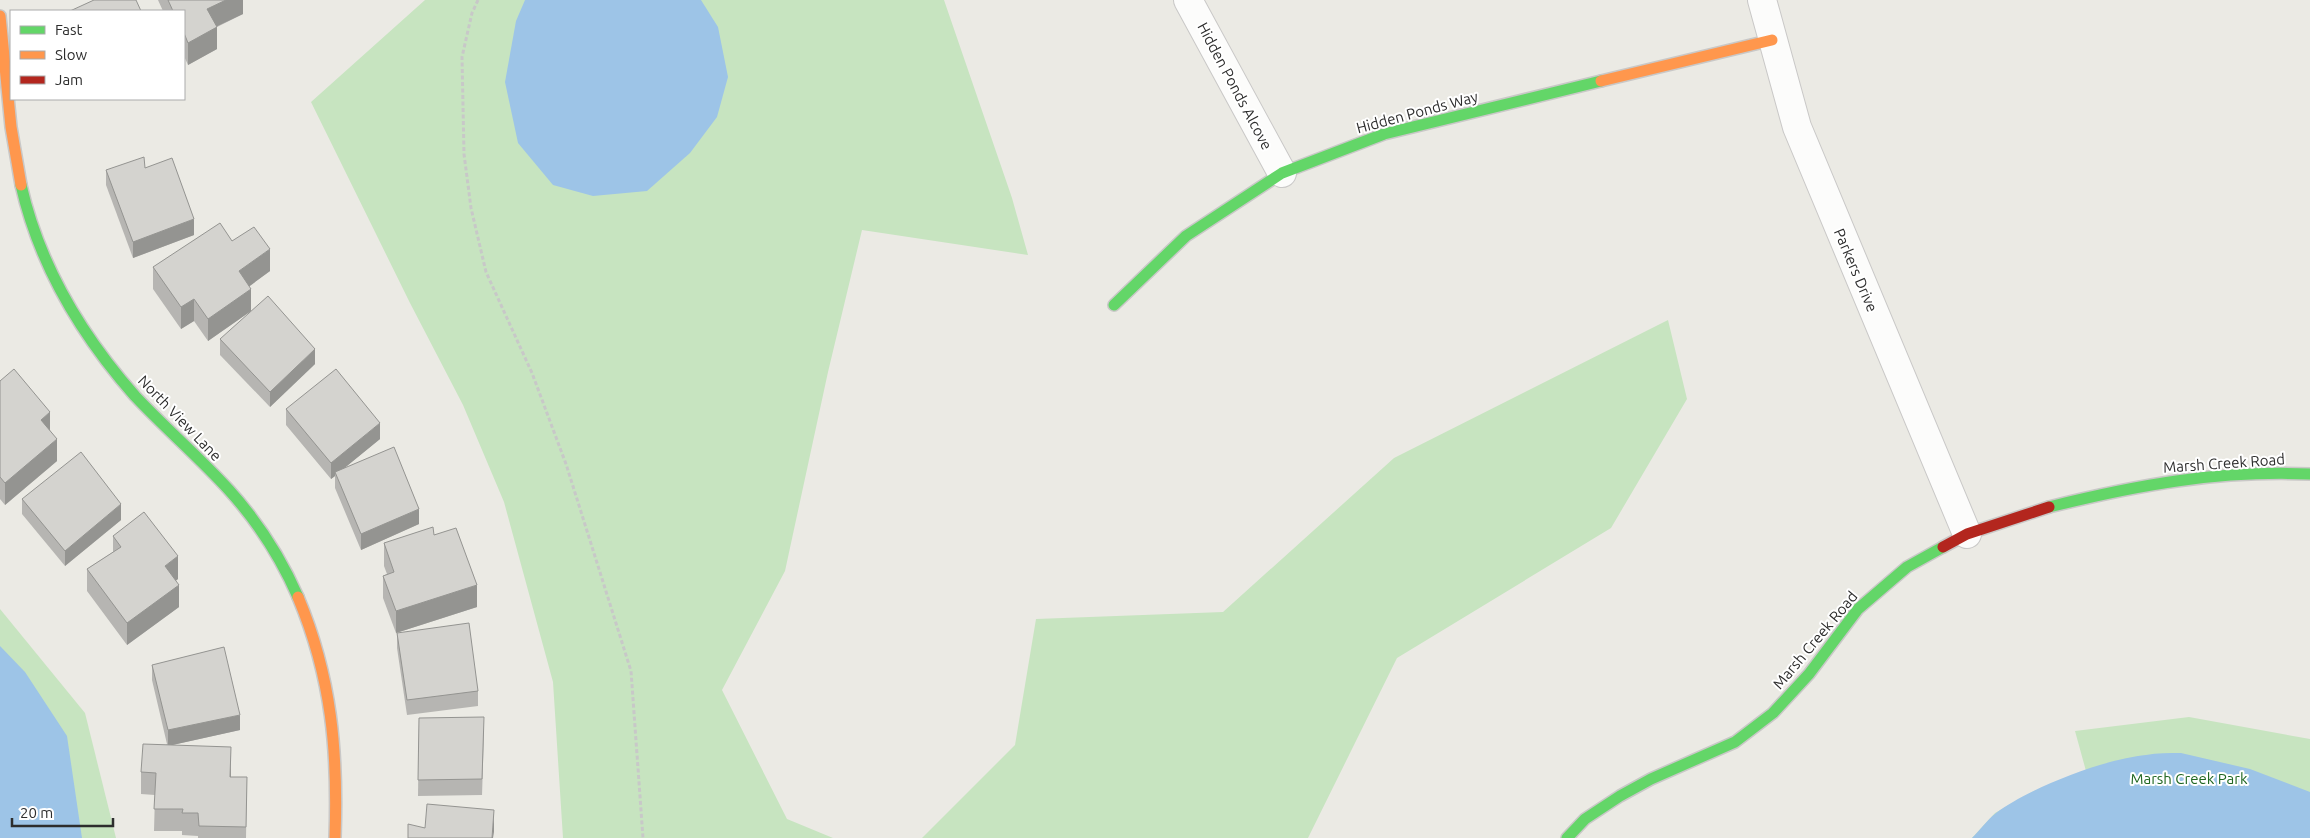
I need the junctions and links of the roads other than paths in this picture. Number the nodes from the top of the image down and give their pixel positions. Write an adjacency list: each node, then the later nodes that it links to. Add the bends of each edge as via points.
1 (1188, 0): 5 (street, Hidden Ponds Alcove)
2 (1762, 0): 4 (street, Parkers Drive)
3 (0, 16): 9 (street, North View Lane, via 11,142 22,196 66,299 102,355 146,408 230,491 291,581 315,642 331,708 337,784)
4 (1772, 40): 5 (street, Hidden Ponds Way, via 1384,134); 8 (street, Parkers Drive, via 1797,126)
5 (1282, 173): 6 (street, Hidden Ponds Way, via 1186,236)
6 (1114, 305)
7 (2310, 474): 8 (street, Marsh Creek Road, via 2269,472 2177,479 2029,512)
8 (1967, 534): 10 (street, Marsh Creek Road, via 1907,567 1858,609 1809,674 1772,712 1735,742 1620,796 1585,819)
9 (335, 838)
10 (1567, 838)

